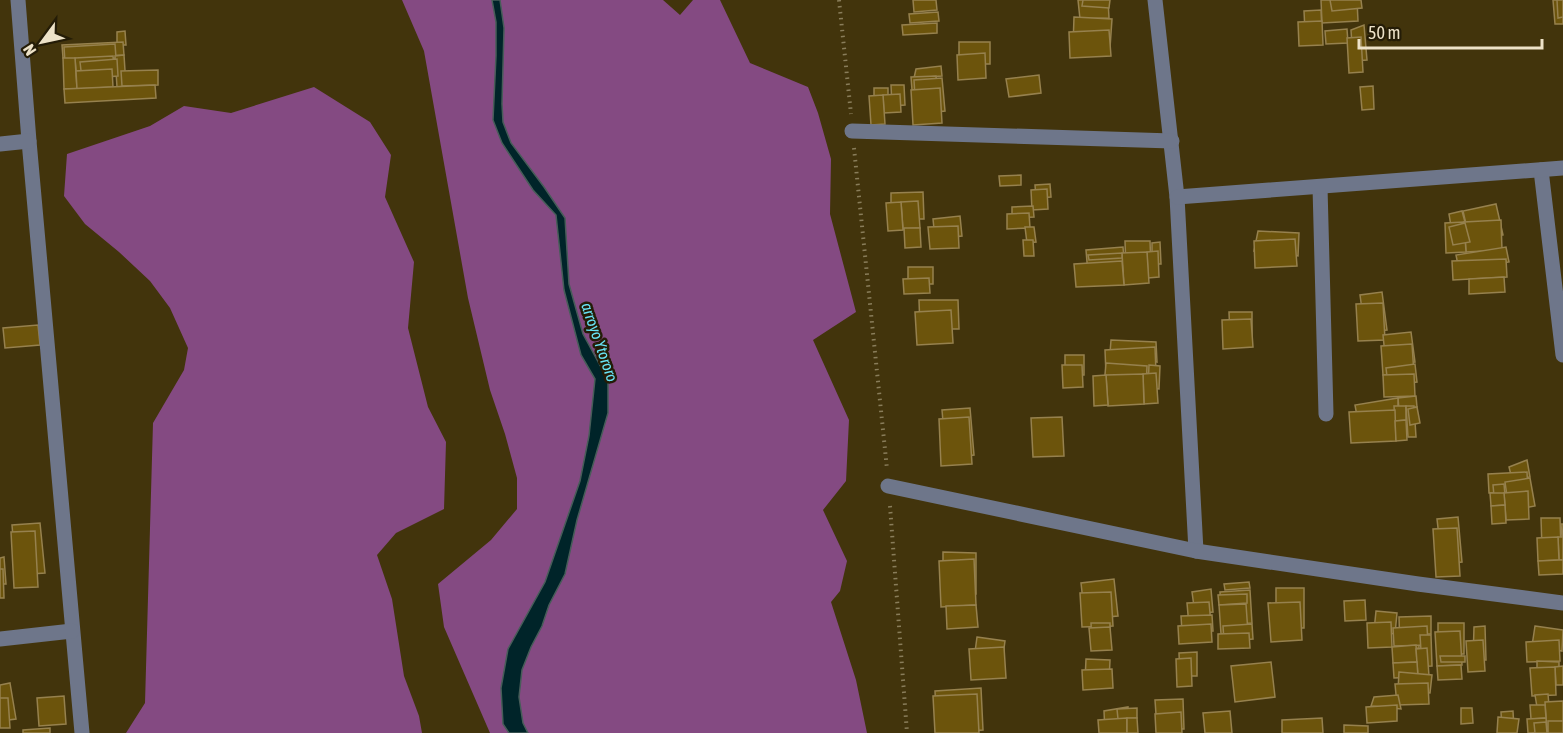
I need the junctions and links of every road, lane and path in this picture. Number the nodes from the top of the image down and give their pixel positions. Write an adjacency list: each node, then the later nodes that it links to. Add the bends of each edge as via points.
1 (18, 0): 5 (street)
2 (839, 0): 4 (path)
3 (1155, 0): 6 (street)
4 (852, 131): 6 (street); 14 (path)
5 (29, 141): 7 (street); 17 (street)
6 (1172, 141): 11 (street)
7 (0, 144)
8 (1563, 168): 9 (street)
9 (1541, 170): 10 (street); 12 (street)
10 (1320, 187): 11 (street); 13 (street)
11 (1177, 197): 15 (street)
12 (1563, 355)
13 (1326, 414)
14 (888, 486): 15 (street); 20 (path)
15 (1196, 550): 16 (street)
16 (1563, 603)
17 (72, 631): 18 (street); 19 (street)
18 (0, 639)
19 (82, 733)
20 (907, 733)

